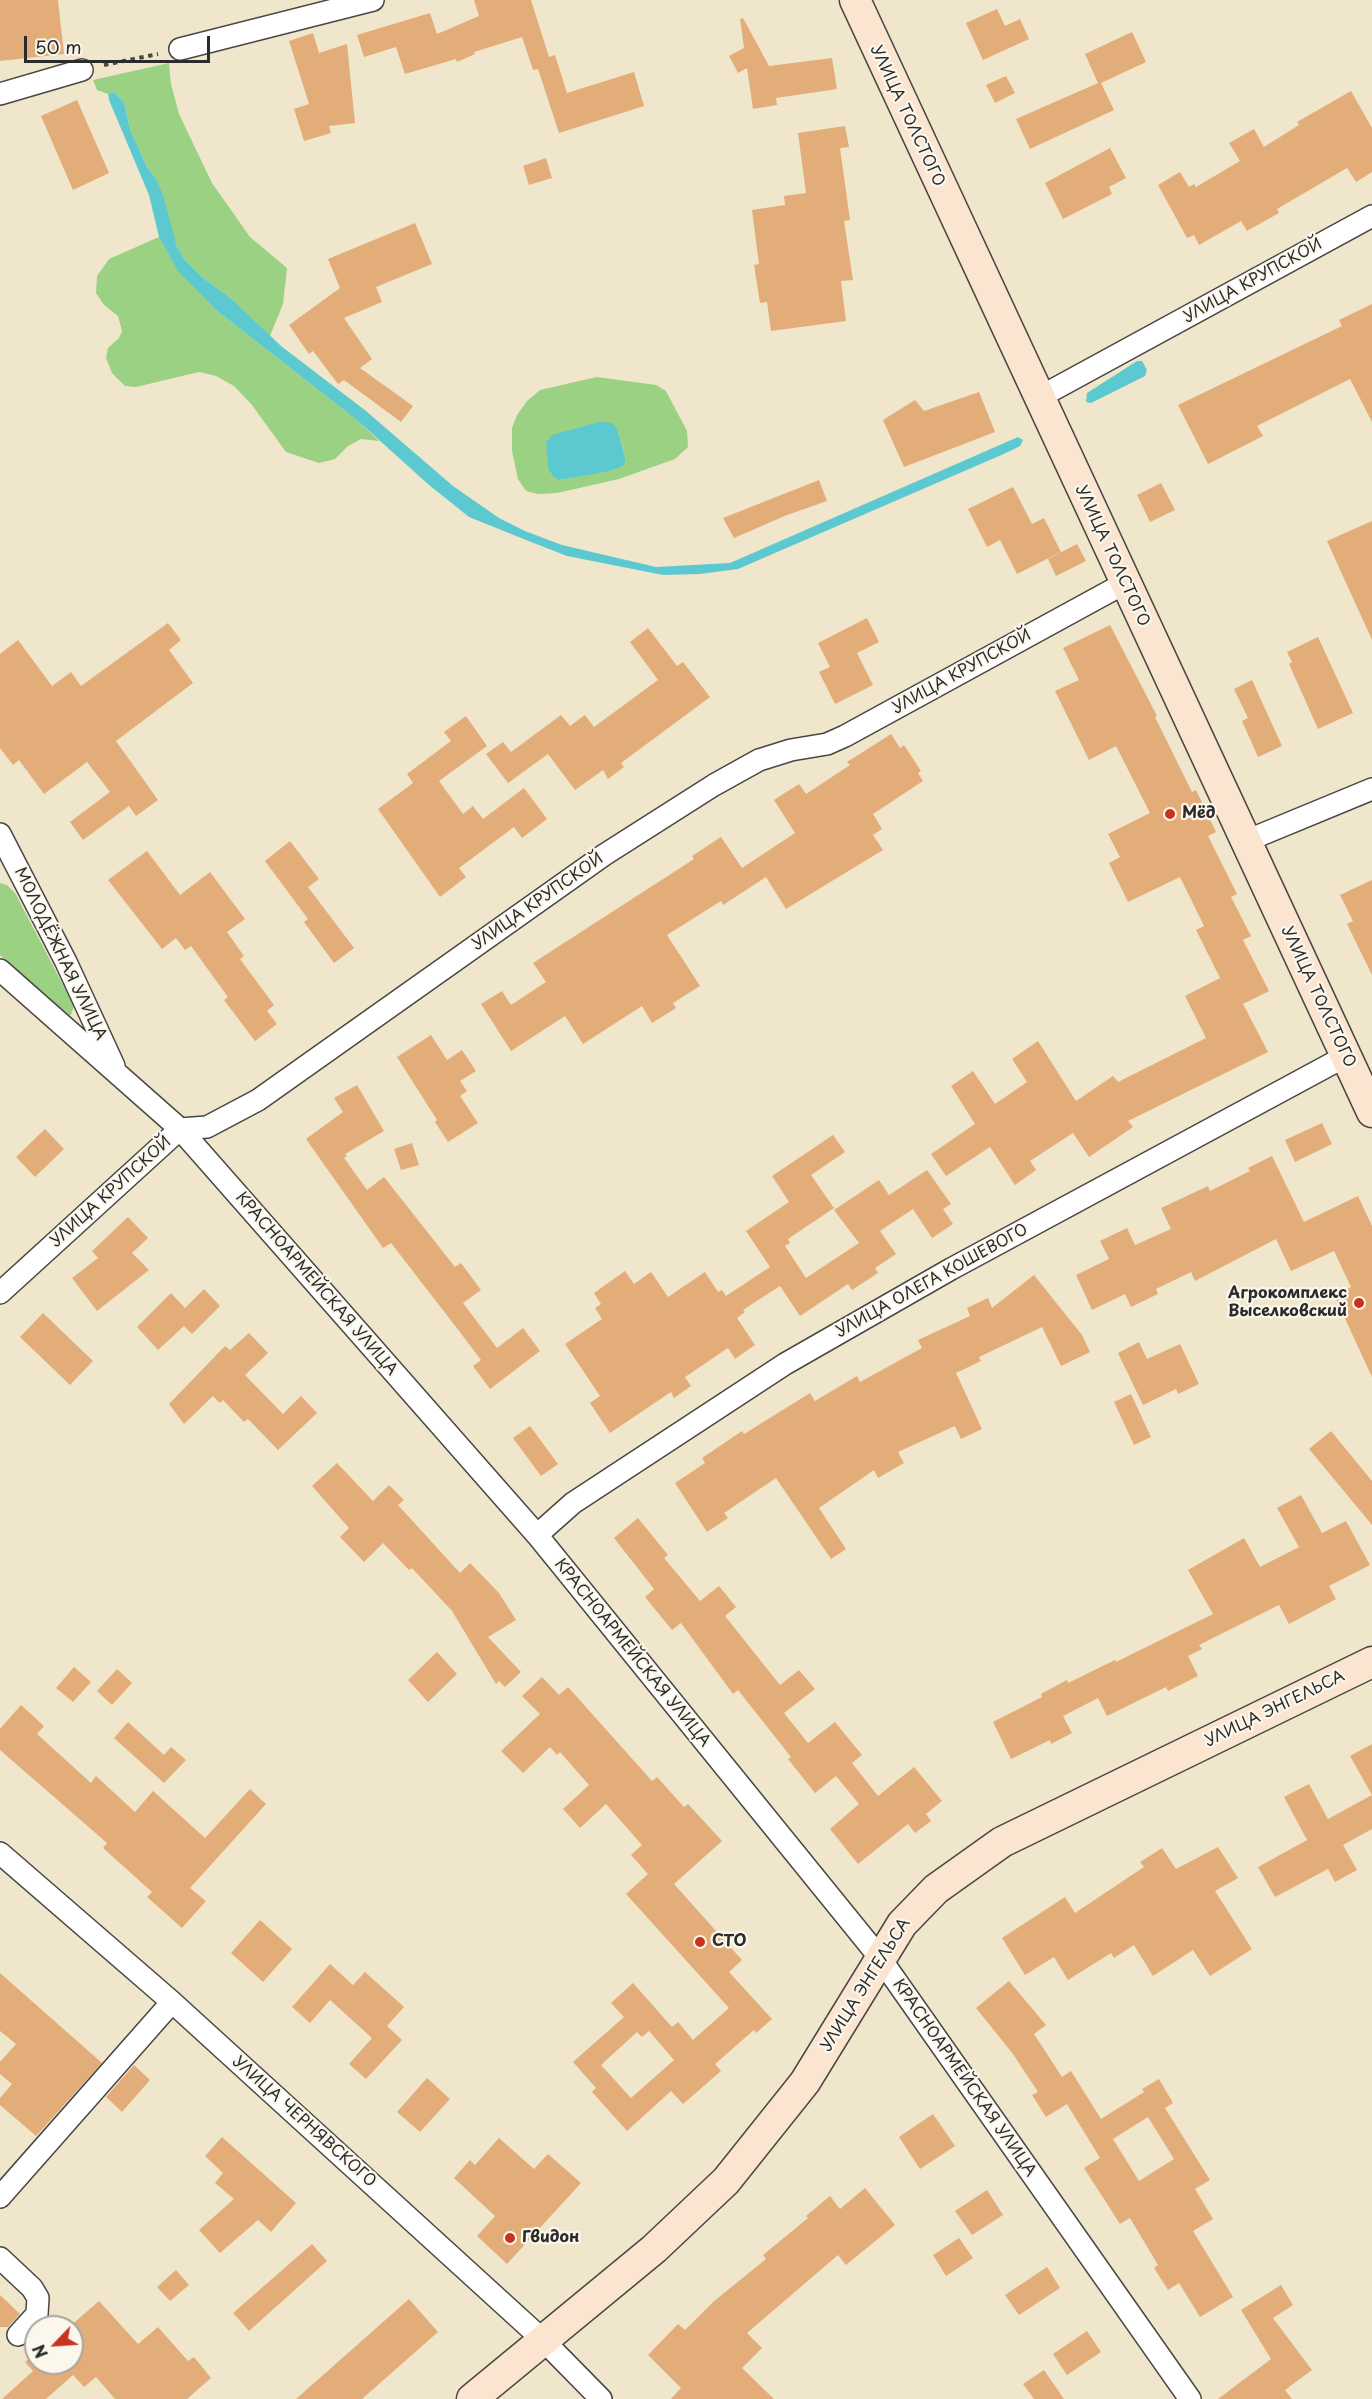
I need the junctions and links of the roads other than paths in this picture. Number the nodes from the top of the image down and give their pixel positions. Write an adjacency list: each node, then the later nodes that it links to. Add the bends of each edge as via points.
1 (373, 0): 3 (street)
2 (855, 0): 7 (main road, УЛИЦА ТОЛСТОГО)
3 (180, 49)
4 (82, 70): 5 (street)
5 (0, 94)
6 (1372, 216): 7 (street, УЛИЦА КРУПСКОЙ)
7 (1038, 398): 8 (main road, УЛИЦА ТОЛСТОГО)
8 (1125, 583): 11 (main road, УЛИЦА ТОЛСТОГО); 16 (street, УЛИЦА КРУПСКОЙ, via 845,736 759,760 714,785 604,855 258,1100 207,1128)
9 (1372, 789): 11 (street)
10 (0, 834): 14 (street, МОЛОДЁЖНАЯ УЛИЦА)
11 (1246, 841): 13 (main road, УЛИЦА ТОЛСТОГО)
12 (0, 970): 14 (street, КРАСНОАРМЕЙСКАЯ УЛИЦА)
13 (1346, 1056): 15 (main road, УЛИЦА ТОЛСТОГО); 18 (street, УЛИЦА ОЛЕГА КОШЕВОГО, via 951,1269 785,1364 590,1491)
14 (118, 1075): 16 (street, КРАСНОАРМЕЙСКАЯ УЛИЦА)
15 (1372, 1112)
16 (180, 1130): 17 (street, УЛИЦА КРУПСКОЙ); 18 (street, КРАСНОАРМЕЙСКАЯ УЛИЦА)
17 (0, 1293)
18 (537, 1535): 21 (street, КРАСНОАРМЕЙСКАЯ УЛИЦА)
19 (1372, 1662): 21 (main road, УЛИЦА ЭНГЕЛЬСА, via 984,1852 917,1907)
20 (0, 1853): 22 (street, УЛИЦА ЧЕРНЯВСКОГО)
21 (880, 1958): 26 (main road, УЛИЦА ЭНГЕЛЬСА, via 805,2082 726,2181 654,2249); 29 (street, КРАСНОАРМЕЙСКАЯ УЛИЦА)
22 (172, 2002): 23 (street); 26 (street, УЛИЦА ЧЕРНЯВСКОГО)
23 (0, 2197)
24 (0, 2258): 25 (street, via 38,2298 37,2314)
25 (18, 2335)
26 (543, 2340): 27 (main road, УЛИЦА ЭНГЕЛЬСА); 28 (street, УЛИЦА ЧЕРНЯВСКОГО)
27 (472, 2399)
28 (601, 2399)
29 (1190, 2399)

